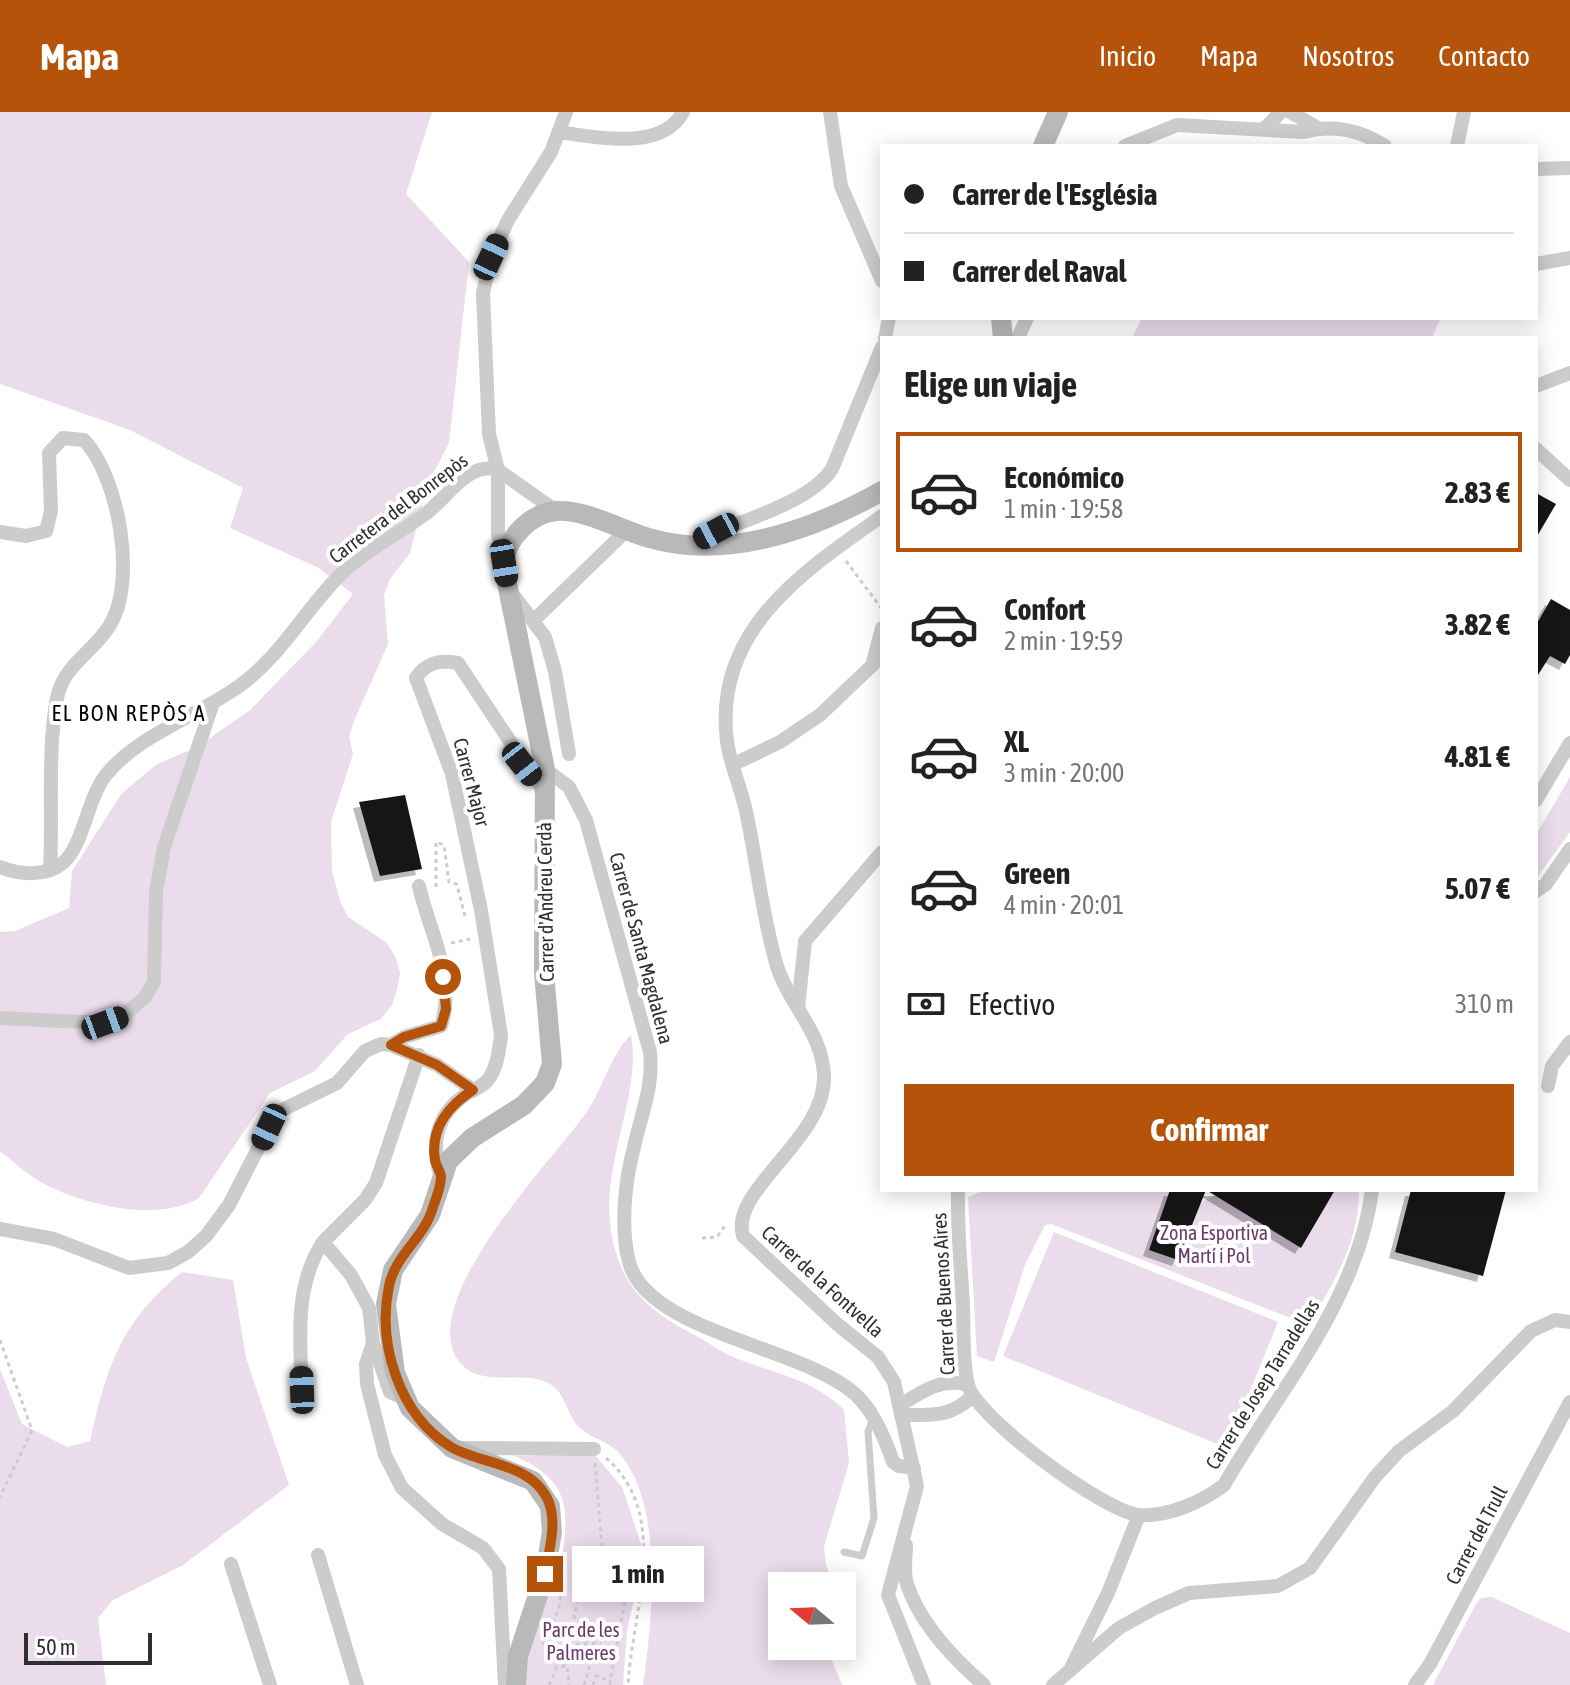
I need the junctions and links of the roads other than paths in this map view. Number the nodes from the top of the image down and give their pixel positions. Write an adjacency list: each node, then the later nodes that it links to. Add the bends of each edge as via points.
1 (566, 112): 10 (street)
2 (683, 112): 10 (street, via 672,126 650,136)
3 (830, 112): 19 (street, via 841,186)
4 (1058, 112): 11 (street)
5 (1281, 112): 9 (street)
6 (1290, 112): 8 (street)
7 (1464, 112): 14 (street)
8 (1318, 128): 9 (street); 13 (street, via 1352,130)
9 (1263, 130): 12 (street, via 1177,125)
10 (559, 132): 24 (street, via 508,220 491,257 483,293 489,434)
11 (1044, 144)
12 (1130, 144)
13 (1381, 144)
14 (1457, 144)
15 (1570, 168): 16 (street)
16 (1538, 169)
17 (1570, 258): 18 (street)
18 (1538, 264)
19 (880, 276)
20 (880, 352): 31 (street, via 824,480)
21 (1570, 373): 22 (street)
22 (1538, 385)
23 (1538, 451): 25 (street)
24 (498, 470): 27 (street, Carretera del Bonrepòs); 32 (street, via 498,534); 36 (street, Carretera del Bonrepòs, via 488,467 472,473 427,513 341,574 265,665)
25 (1570, 480)
26 (879, 492): 28 (street, Carrer de la Fontvella); 31 (street, via 802,528 738,544)
27 (556, 511): 29 (street); 32 (street, via 518,532)
28 (880, 517): 39 (street, Carrer de la Fontvella, via 779,594 743,642 725,690 727,743)
29 (626, 531): 31 (street); 34 (street)
30 (0, 532): 46 (street, via 26,536 46,531 51,511 49,453 63,438 84,440 95,451 114,503 124,581 109,627 68,668 57,698)
31 (691, 544)
32 (504, 563): 33 (street, Carrer d'Andreu Cerdà)
33 (508, 588): 34 (street); 40 (street, Carrer d'Andreu Cerdà)
34 (534, 620): 38 (street, via 555,671)
35 (878, 659): 39 (street, via 820,715)
36 (213, 703): 46 (street, Carretera del Bonrepòs, via 120,760 94,795 74,847); 50 (street, via 164,847 156,892 154,982 145,997 105,1023)
37 (1570, 743): 42 (street)
38 (569, 754)
39 (734, 764): 49 (street, Carrer de la Fontvella, via 777,966)
40 (545, 769): 41 (street, Carrer d'Andreu Cerdà); 70 (street, Carrer de Santa Magdalena, via 569,787 586,820 650,1052 647,1101 629,1175 626,1236 632,1273 647,1293 671,1309 852,1391)
41 (543, 791): 55 (street, Carrer Major, via 458,663 445,661 421,670 416,678 452,774 474,872 501,1035 490,1078); 56 (street, Carrer d'Andreu Cerdà, via 550,1074 524,1105 459,1149)
42 (1538, 797)
43 (1570, 849): 48 (street)
44 (880, 854): 49 (street, via 805,941)
45 (2, 868): 46 (street)
46 (50, 870)
47 (419, 886): 52 (street, via 439,946 446,1009 441,1026)
48 (1538, 890)
49 (798, 1009): 63 (street, Carrer de la Fontvella, via 818,1041 823,1100 802,1137 743,1210 739,1223 743,1236 878,1357)
50 (0, 1018)
51 (1570, 1042): 54 (street, via 1552,1066)
52 (391, 1045): 53 (street); 59 (street, via 365,1051 337,1083 282,1110 206,1236 168,1263 129,1268 54,1239)
53 (419, 1055): 55 (street); 60 (street, via 376,1183)
54 (1548, 1086)
55 (473, 1090): 56 (street, Carrer Major, via 440,1123 434,1141)
56 (441, 1177): 67 (street, via 430,1215 399,1260 389,1285 389,1344)
57 (958, 1192): 65 (street, Carrer de Buenos Aires)
58 (1372, 1192): 74 (street, Carrer de Josep Tarradellas, via 1355,1261 1339,1297 1224,1485 1206,1499)
59 (0, 1229)
60 (323, 1242): 62 (street, via 364,1297); 64 (street, via 306,1274 301,1306)
61 (1570, 1322): 79 (street, via 1555,1320 1531,1331 1453,1411 1399,1451 1310,1568 1278,1586 1189,1593 1119,1628)
62 (373, 1343): 67 (street, via 390,1392); 82 (street, via 367,1384 385,1455 402,1488 442,1524 483,1548 499,1569)
63 (894, 1382): 66 (street); 69 (street, Carrer de la Fontvella)
64 (302, 1390)
65 (971, 1390): 66 (street, via 951,1380); 69 (street, via 962,1407 948,1414); 74 (street, via 1035,1456 1086,1491)
66 (918, 1392): 69 (street)
67 (405, 1399): 71 (street)
68 (1570, 1402): 87 (street, Carrer del Trull)
69 (900, 1411): 73 (street, Carrer de la Fontvella)
70 (873, 1418): 73 (street, Carrer de Santa Magdalena, via 893,1462); 76 (lane, via 868,1432 874,1518 862,1556)
71 (452, 1448): 72 (street); 83 (street, via 533,1481 550,1506 545,1574 518,1656)
72 (594, 1449)
73 (914, 1468): 75 (street, Carrer de la Fontvella, via 917,1486)
74 (1139, 1515): 79 (street)
75 (907, 1533): 84 (street, Carrer de la Fontvella, via 888,1595); 85 (street, via 905,1581 918,1609 958,1663)
76 (844, 1552)
77 (318, 1555): 81 (street)
78 (231, 1564): 80 (street)
79 (1068, 1672): 86 (street)
80 (270, 1685)
81 (357, 1685)
82 (505, 1685)
83 (516, 1685)
84 (924, 1685)
85 (984, 1685)
86 (1053, 1685)
87 (1415, 1685)

